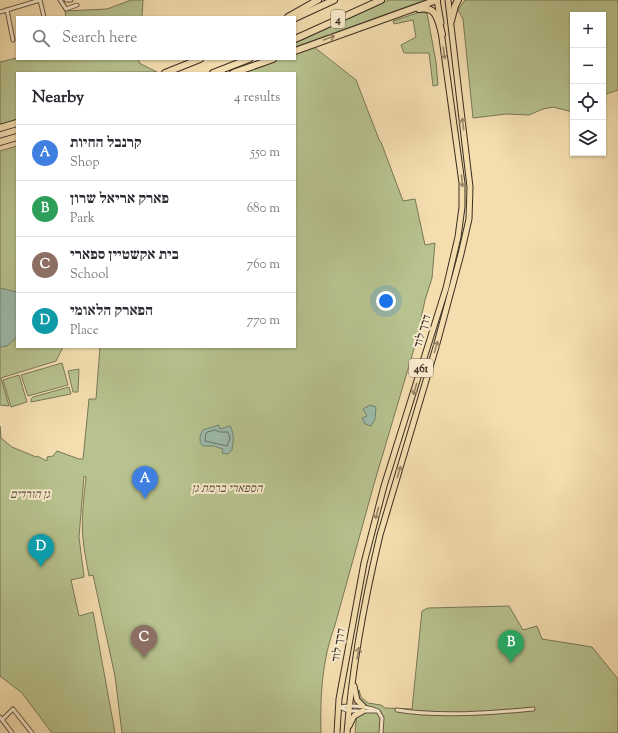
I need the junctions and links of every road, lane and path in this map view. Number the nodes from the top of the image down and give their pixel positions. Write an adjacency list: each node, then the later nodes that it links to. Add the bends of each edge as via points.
1 (40, 0): 12 (street); 14 (street)
2 (60, 0): 3 (street); 11 (street, via 66,9)
3 (65, 0): 4 (street)
4 (71, 0)
5 (318, 0): 15 (highway)
6 (334, 0): 16 (highway, 4)
7 (381, 0): 20 (highway, 4)
8 (437, 0): 18 (highway); 19 (main road, דרך לוד / 461)
9 (448, 0): 17 (main road, דרך לוד / 461)
10 (458, 0): 17 (highway)
11 (77, 5)
12 (7, 10): 13 (street); 21 (street)
13 (0, 12)
14 (44, 16)
15 (290, 16)
16 (296, 18)
17 (451, 21): 33 (main road, דרך לוד / 461, one-way to 17, via 380,535 436,347 469,219 470,187)
18 (364, 26): 19 (highway, via 426,8 433,11 437,17); 22 (highway, one-way to 18)
19 (442, 34): 34 (main road, דרך לוד / 461, one-way to 34, via 462,183 459,229 446,288 384,486 371,536 357,595)
20 (296, 39)
21 (13, 40)
22 (296, 51)
23 (197, 60): 26 (highway)
24 (246, 60): 27 (highway)
25 (271, 60): 28 (highway)
26 (167, 72)
27 (216, 72)
28 (236, 72)
29 (16, 122): 30 (highway)
30 (0, 128)
31 (16, 137): 32 (highway)
32 (0, 142)
33 (353, 678): 35 (main road, דרך לוד / 461); 36 (main road, via 356,698)
34 (339, 707): 35 (street); 43 (main road, דרך לוד / 461)
35 (349, 708): 36 (street); 40 (main road, דרך לוד / 461)
36 (363, 709): 40 (main road, via 354,716); 44 (street, via 378,711 382,716)
37 (533, 709): 38 (street, via 464,714 412,713)
38 (397, 710)
39 (1, 719): 41 (street); 42 (street, via 13,709)
40 (347, 732)
41 (12, 733)
42 (32, 733)
43 (337, 733)
44 (381, 733)

